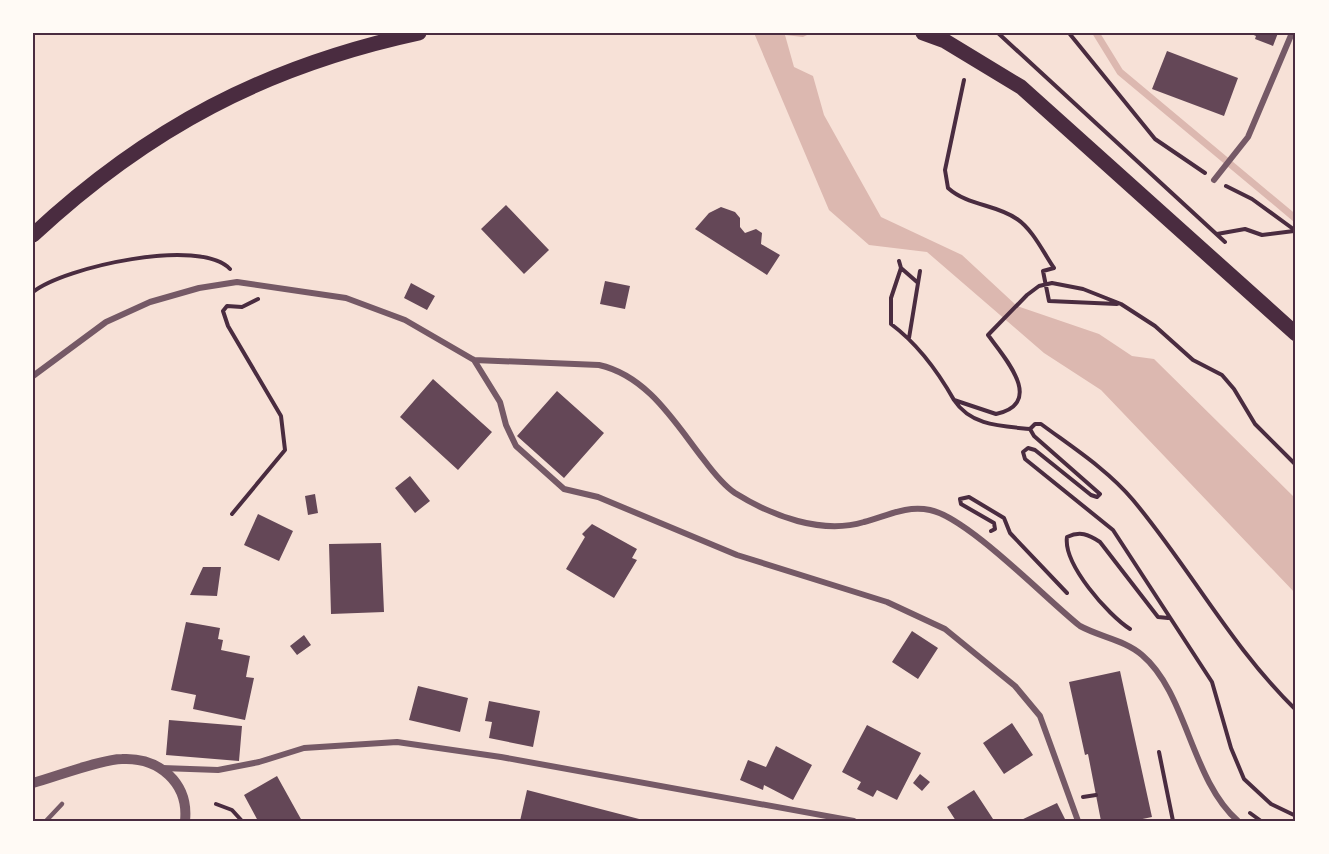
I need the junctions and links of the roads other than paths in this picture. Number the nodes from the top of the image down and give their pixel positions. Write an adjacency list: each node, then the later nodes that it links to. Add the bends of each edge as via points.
1 (419, 33): 5 (main road, via 325,57 245,88 134,152 73,198)
2 (923, 33): 6 (main road, via 1002,73)
3 (1292, 33): 4 (street, via 1248,138)
4 (1214, 180)
5 (33, 235)
6 (1296, 333)
7 (474, 360): 8 (street, via 405,320 346,298 237,282 150,302 106,322); 15 (street, via 500,402 516,446 564,489 598,497 737,555 887,602 945,629 1015,686 1040,716); 16 (street, via 616,369 648,392 733,492 793,519 831,527 915,508 933,510 950,518 1080,626 1142,655 1159,674 1220,801)
8 (33, 376)
9 (162, 768): 10 (street, via 121,758); 13 (street, via 180,790); 14 (street, via 218,770 304,748 397,742)
10 (33, 783)
11 (62, 804): 12 (lane)
12 (46, 821)
13 (185, 821)
14 (854, 821)
15 (1078, 821)
16 (1238, 821)

